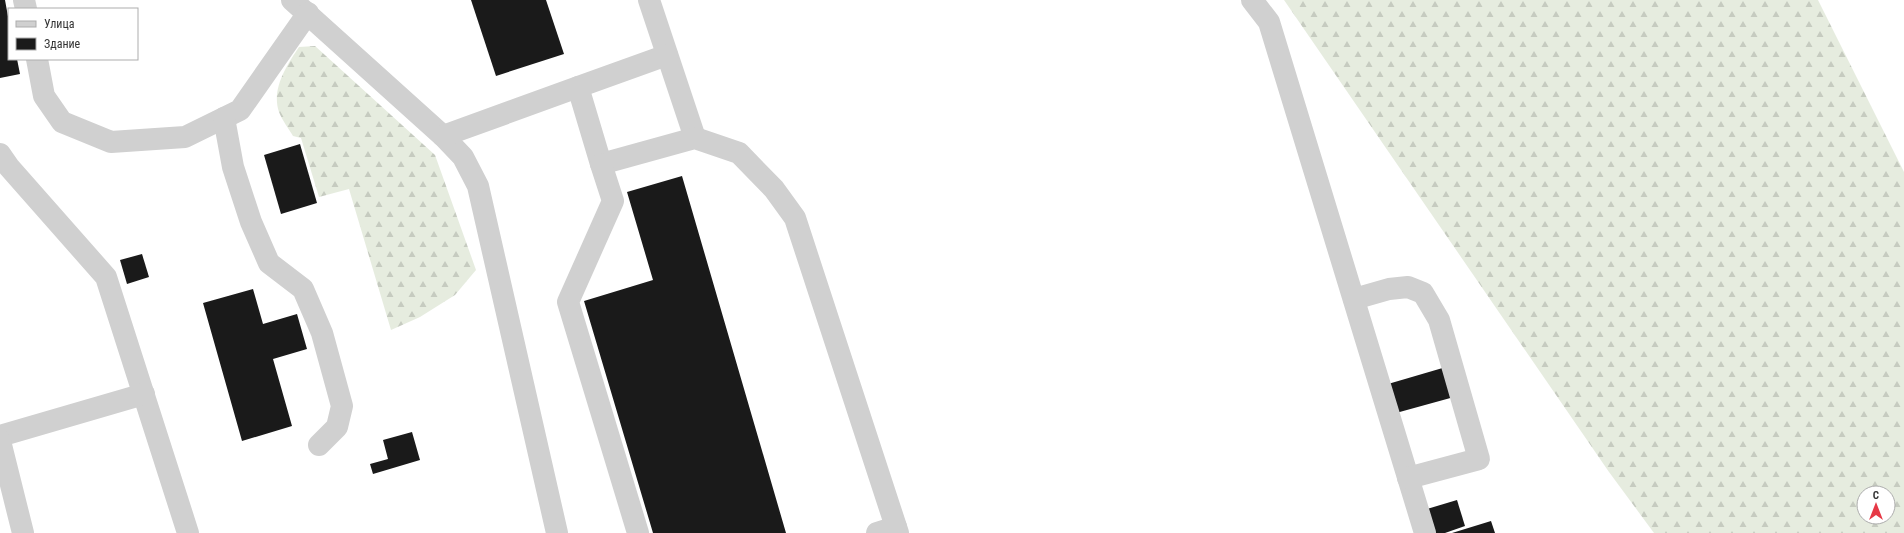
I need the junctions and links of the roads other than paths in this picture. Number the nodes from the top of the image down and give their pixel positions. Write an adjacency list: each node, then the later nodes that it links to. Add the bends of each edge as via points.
1 (649, 0): 4 (street)
2 (1252, 0): 12 (street, via 1269,22)
3 (300, 7): 7 (street, via 240,110); 8 (street)
4 (667, 55): 6 (street); 9 (street)
5 (36, 60): 7 (street, via 44,96 62,122 111,142 185,137)
6 (578, 87): 8 (street); 11 (street)
7 (224, 118): 16 (street, via 233,167 251,222 269,263 303,289 322,333 342,406 336,427)
8 (443, 136): 21 (street, via 463,157 478,186)
9 (695, 138): 11 (street); 18 (street, via 739,153 774,189 795,218)
10 (0, 154): 13 (street, via 106,277)
11 (601, 164): 22 (street, via 613,200 568,302)
12 (1354, 299): 17 (street); 17 (street, via 1389,289 1408,287 1423,293 1439,320 1479,459)
13 (144, 394): 14 (street); 20 (street)
14 (0, 436)
15 (0, 441): 19 (street)
16 (319, 445)
17 (1408, 478): 23 (street)
18 (890, 531)
19 (23, 533)
20 (188, 533)
21 (557, 533)
22 (638, 533)
23 (1425, 533)

